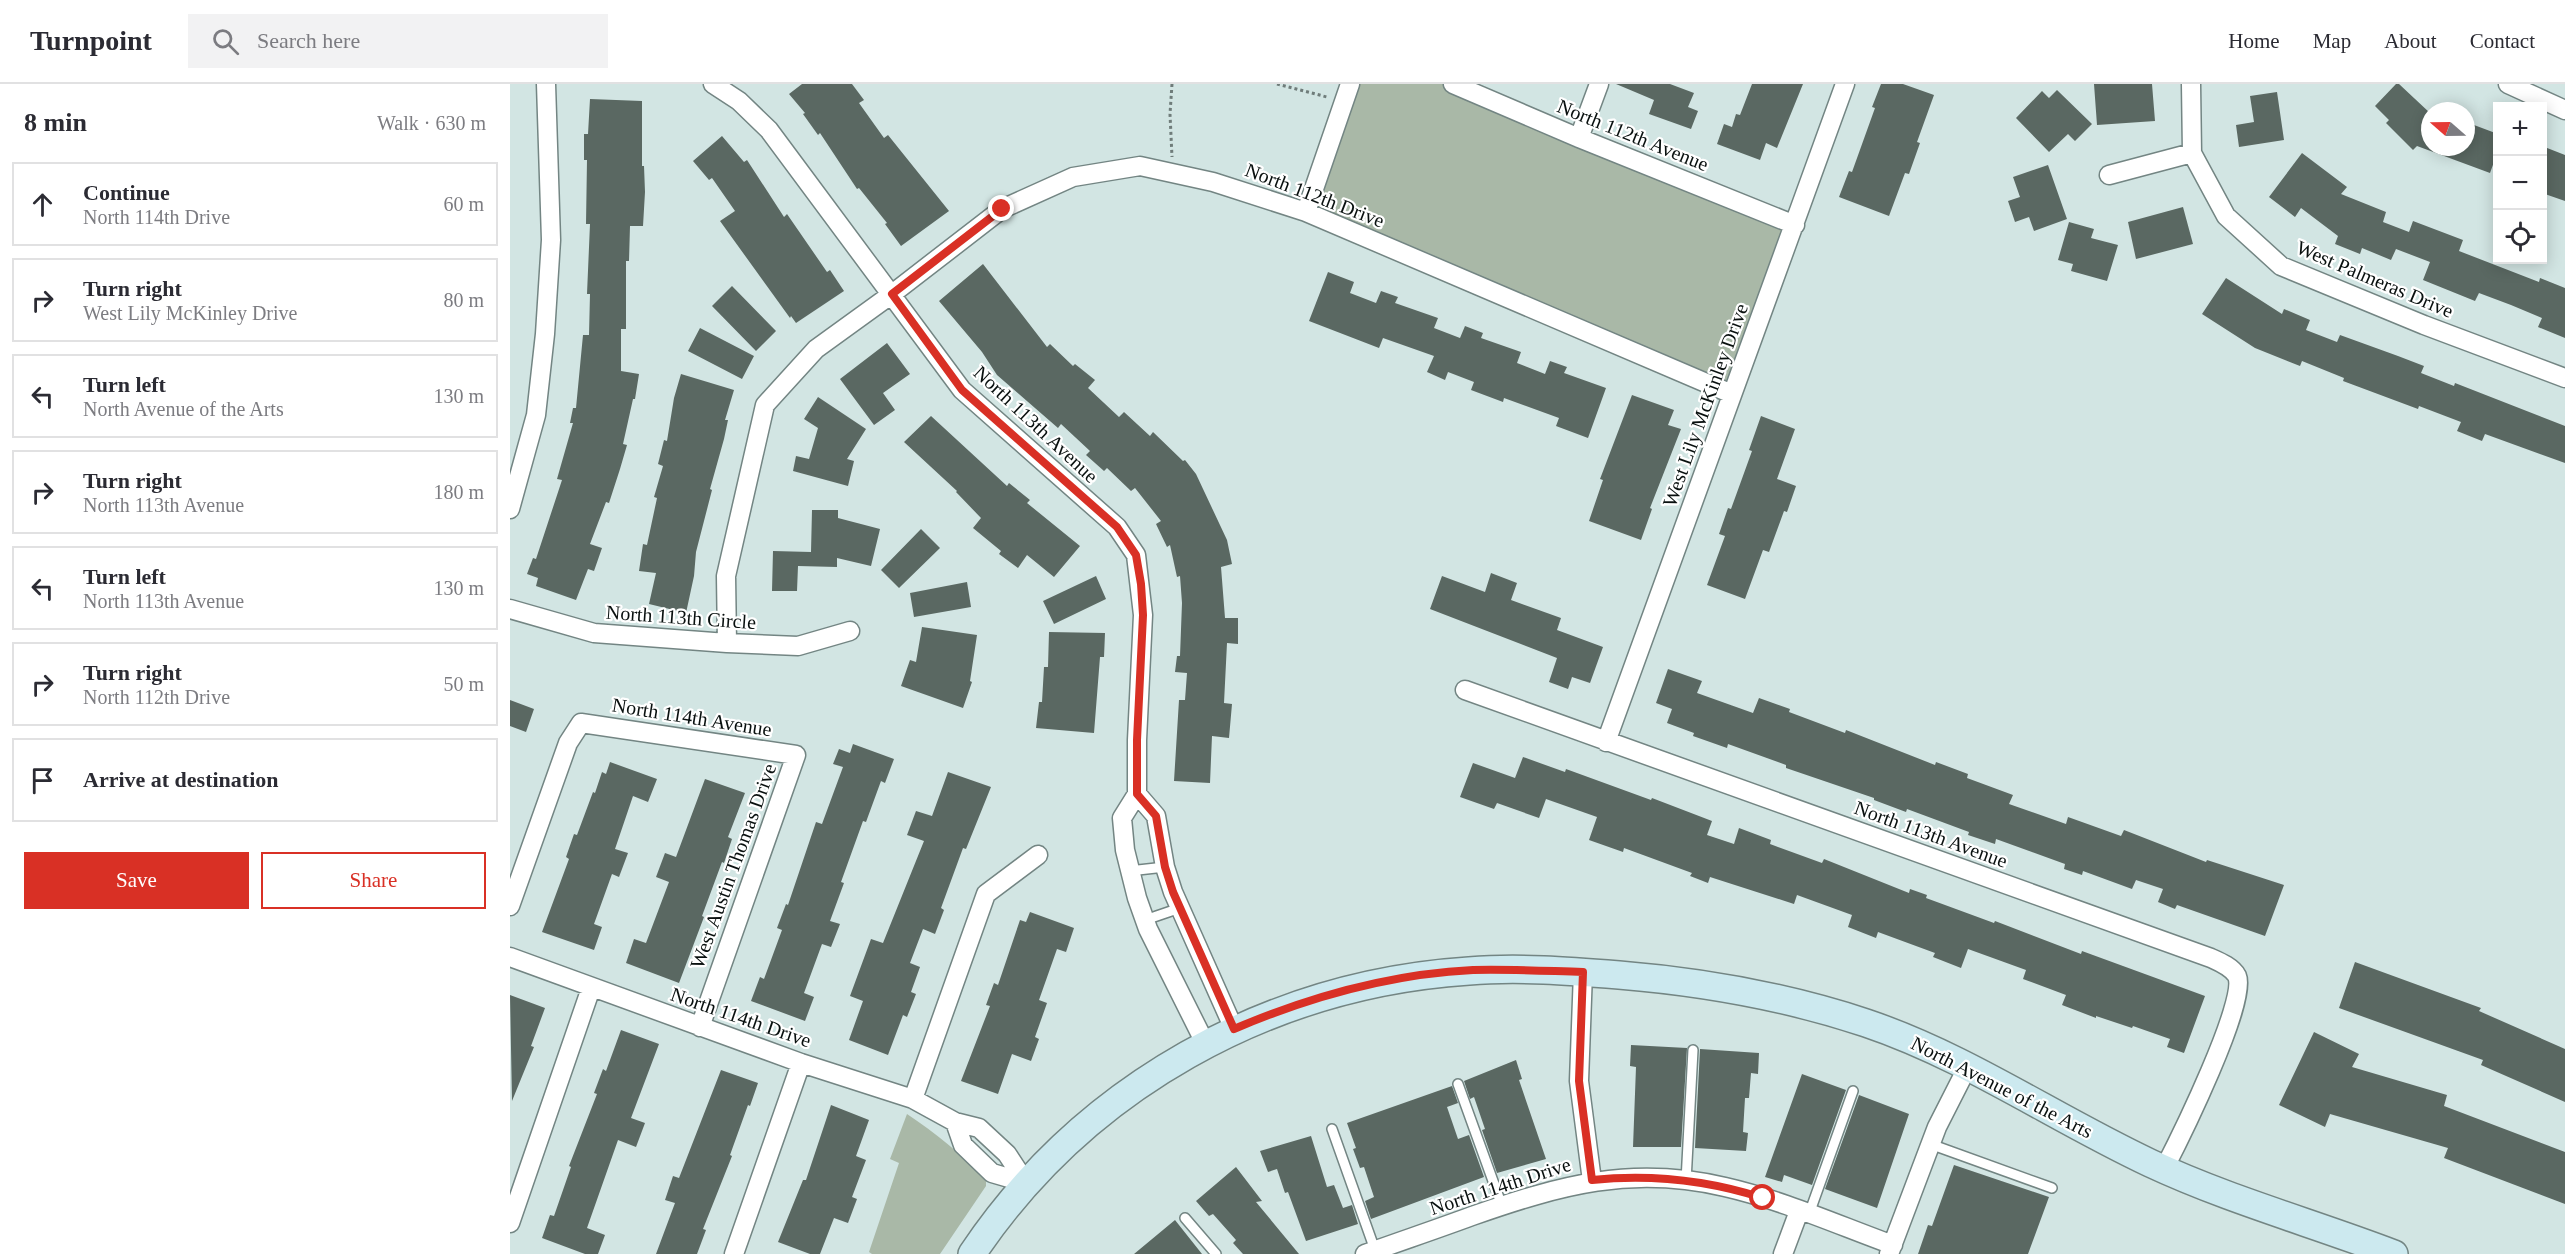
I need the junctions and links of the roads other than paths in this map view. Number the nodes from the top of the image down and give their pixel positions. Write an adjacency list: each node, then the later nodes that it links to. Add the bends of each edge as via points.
1 (546, 84): 18 (street, via 551,240 545,334 536,416)
2 (713, 84): 15 (street, North 113th Avenue, via 739,101 769,130)
3 (1454, 84): 10 (street, North 112th Avenue)
4 (1599, 84): 10 (street)
5 (1845, 84): 14 (street, West Lily McKinley Drive)
6 (2191, 84): 11 (street)
7 (2508, 84): 9 (street)
8 (1347, 92): 13 (street)
9 (2565, 110)
10 (1579, 138): 14 (street, North 112th Avenue)
11 (2192, 153): 12 (street); 16 (street, West Palmeras Drive, via 2226,216 2282,266)
12 (2109, 175)
13 (1305, 212): 15 (street, North 112th Drive, via 1213,182 1140,166 1073,177 1002,209); 17 (street, North 112th Drive)
14 (1796, 225): 17 (street, West Lily McKinley Drive)
15 (892, 294): 21 (street, via 816,349 765,405 726,576); 25 (street, North 113th Avenue, via 962,390 1117,527 1136,555 1143,615)
16 (2565, 378)
17 (1732, 394): 23 (street, West Lily McKinley Drive)
18 (510, 509)
19 (510, 609): 21 (street, North 113th Circle, via 594,633)
20 (850, 631): 21 (street, North 113th Circle, via 798,646)
21 (727, 643)
22 (1465, 690): 23 (street, North 113th Avenue)
23 (1606, 742): 46 (street, North 113th Avenue, via 2230,968 2236,976 2238,995 2220,1046)
24 (796, 755): 29 (street, North 114th Avenue, via 581,723 568,743); 35 (street, West Austin Thomas Drive)
25 (1137, 794): 27 (street, via 1156,816); 28 (street, North 113th Avenue, via 1122,818)
26 (1038, 855): 43 (street, via 987,894)
27 (1165, 867): 28 (lane); 30 (street)
28 (1129, 871): 31 (street, North 113th Avenue)
29 (510, 906)
30 (1180, 908): 31 (lane); 36 (street)
31 (1145, 920): 37 (street, North 113th Avenue)
32 (510, 957): 34 (street, North 114th Drive)
33 (1583, 972): 36 (street, North Avenue of the Arts, via 1471,970 1404,978 1313,1000); 40 (street, North Avenue of the Arts, via 1700,984 1784,999 1871,1025); 47 (street, via 1579,1081)
34 (591, 988): 35 (street, North 114th Drive); 54 (street)
35 (700, 1027): 39 (street, North 114th Drive)
36 (1234, 1029): 37 (street, North Avenue of the Arts)
37 (1205, 1043): 49 (street, North Avenue of the Arts, via 1102,1111)
38 (1693, 1050): 48 (lane)
39 (801, 1063): 43 (street, North 114th Drive); 57 (street)
40 (1968, 1066): 45 (street); 46 (street, North Avenue of the Arts)
41 (1458, 1084): 51 (lane)
42 (1853, 1091): 52 (lane)
43 (913, 1099): 49 (street, North 114th Drive, via 955,1122 979,1128 1007,1154)
44 (1332, 1129): 56 (lane)
45 (1930, 1144): 50 (lane); 55 (street)
46 (2164, 1169): 61 (street, North Avenue of the Arts)
47 (1592, 1180): 48 (street, North 114th Drive); 51 (street, North 114th Drive)
48 (1686, 1180): 52 (street, North 114th Drive, via 1744,1192)
49 (1026, 1183): 58 (street, North Avenue of the Arts)
50 (2052, 1188)
51 (1502, 1206): 56 (street, North 114th Drive)
52 (1804, 1212): 55 (street, North 114th Drive); 60 (street)
53 (1185, 1218): 59 (lane)
54 (510, 1223)
55 (1891, 1249)
56 (1370, 1252)
57 (734, 1254)
58 (972, 1254)
59 (1216, 1254)
60 (1784, 1254)
61 (2394, 1254)

